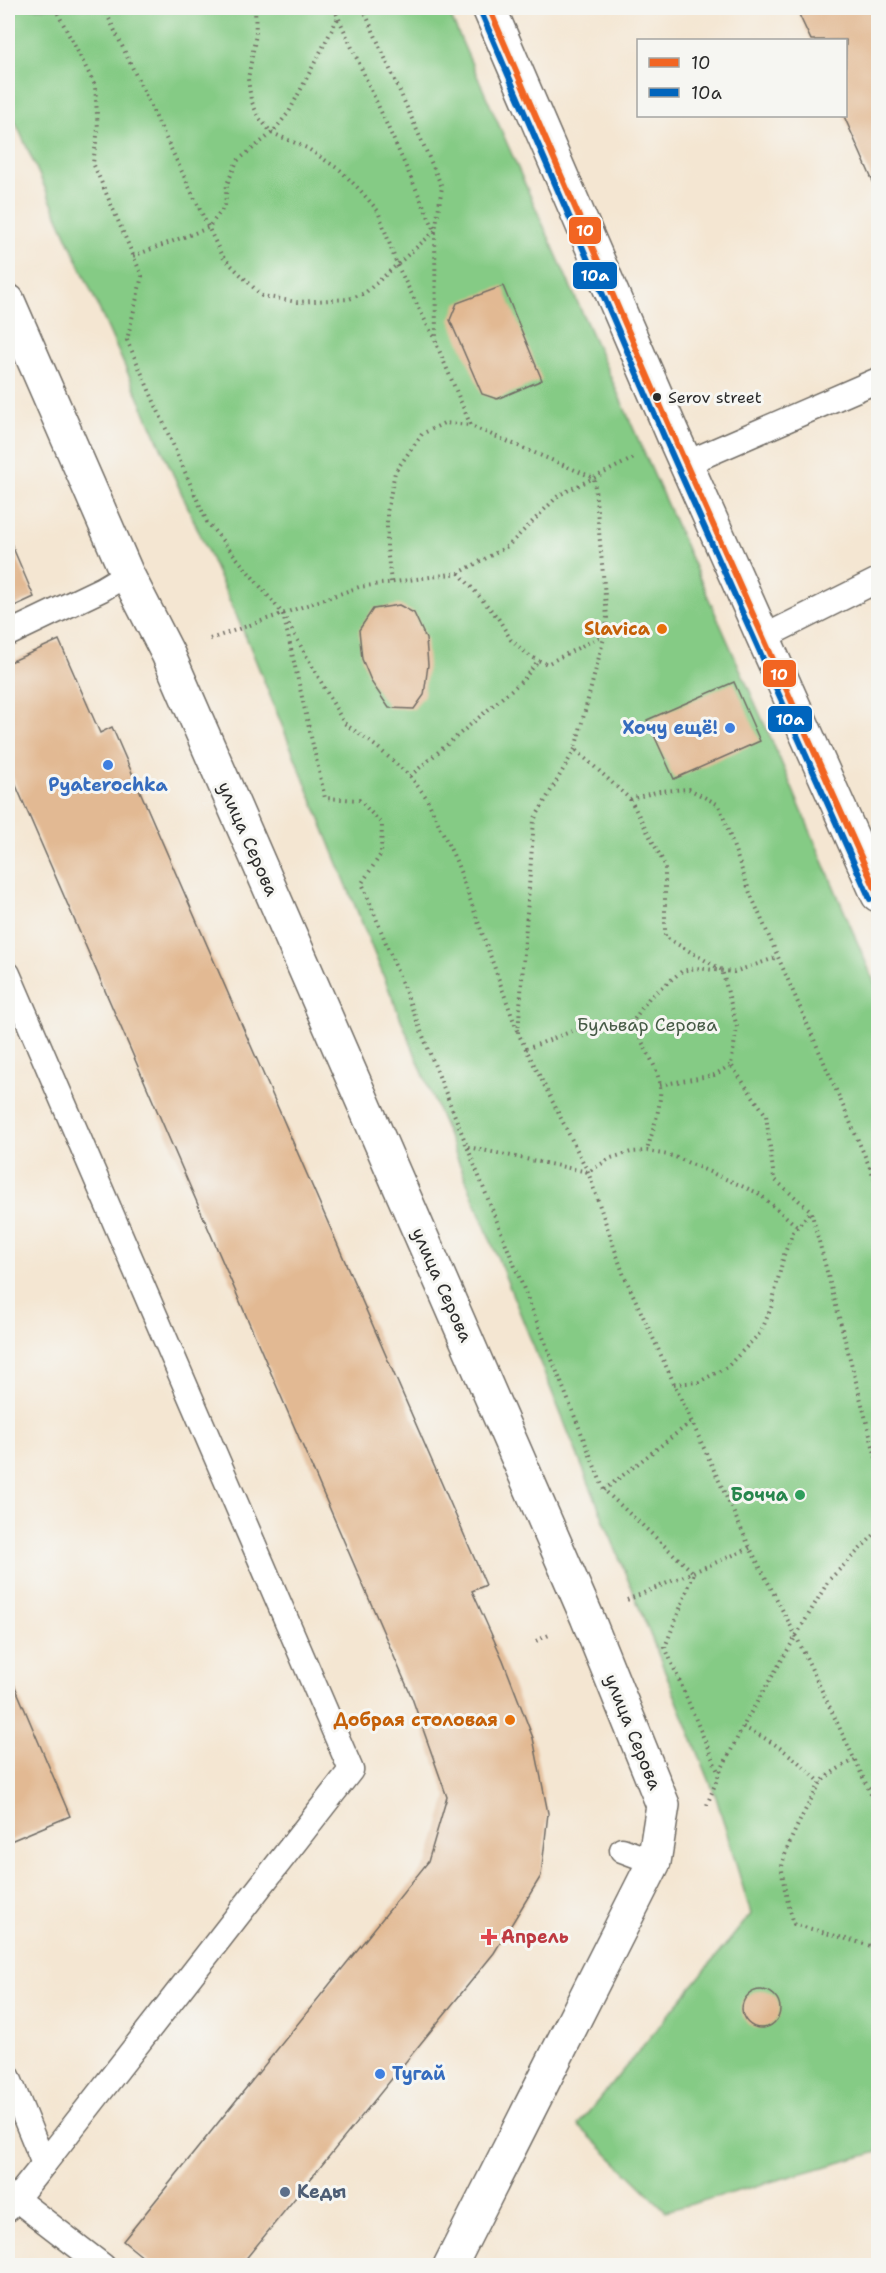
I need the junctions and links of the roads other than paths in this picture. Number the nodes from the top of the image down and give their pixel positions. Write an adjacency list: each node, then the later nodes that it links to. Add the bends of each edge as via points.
1 (489, 8): 4 (street)
2 (8, 301): 5 (street, улица Серова)
3 (879, 380): 4 (lane)
4 (687, 463): 8 (street)
5 (127, 574): 7 (lane); 12 (street, улица Серова, via 168,654 586,1617 663,1805)
6 (879, 580): 8 (lane)
7 (8, 634)
8 (764, 636): 9 (street)
9 (879, 895)
10 (8, 974): 14 (lane, via 351,1770)
11 (622, 1850): 12 (lane)
12 (654, 1862): 17 (street, улица Серова)
13 (8, 2076): 14 (lane)
14 (44, 2164): 15 (lane)
15 (12, 2204): 16 (lane)
16 (103, 2265)
17 (450, 2265)

